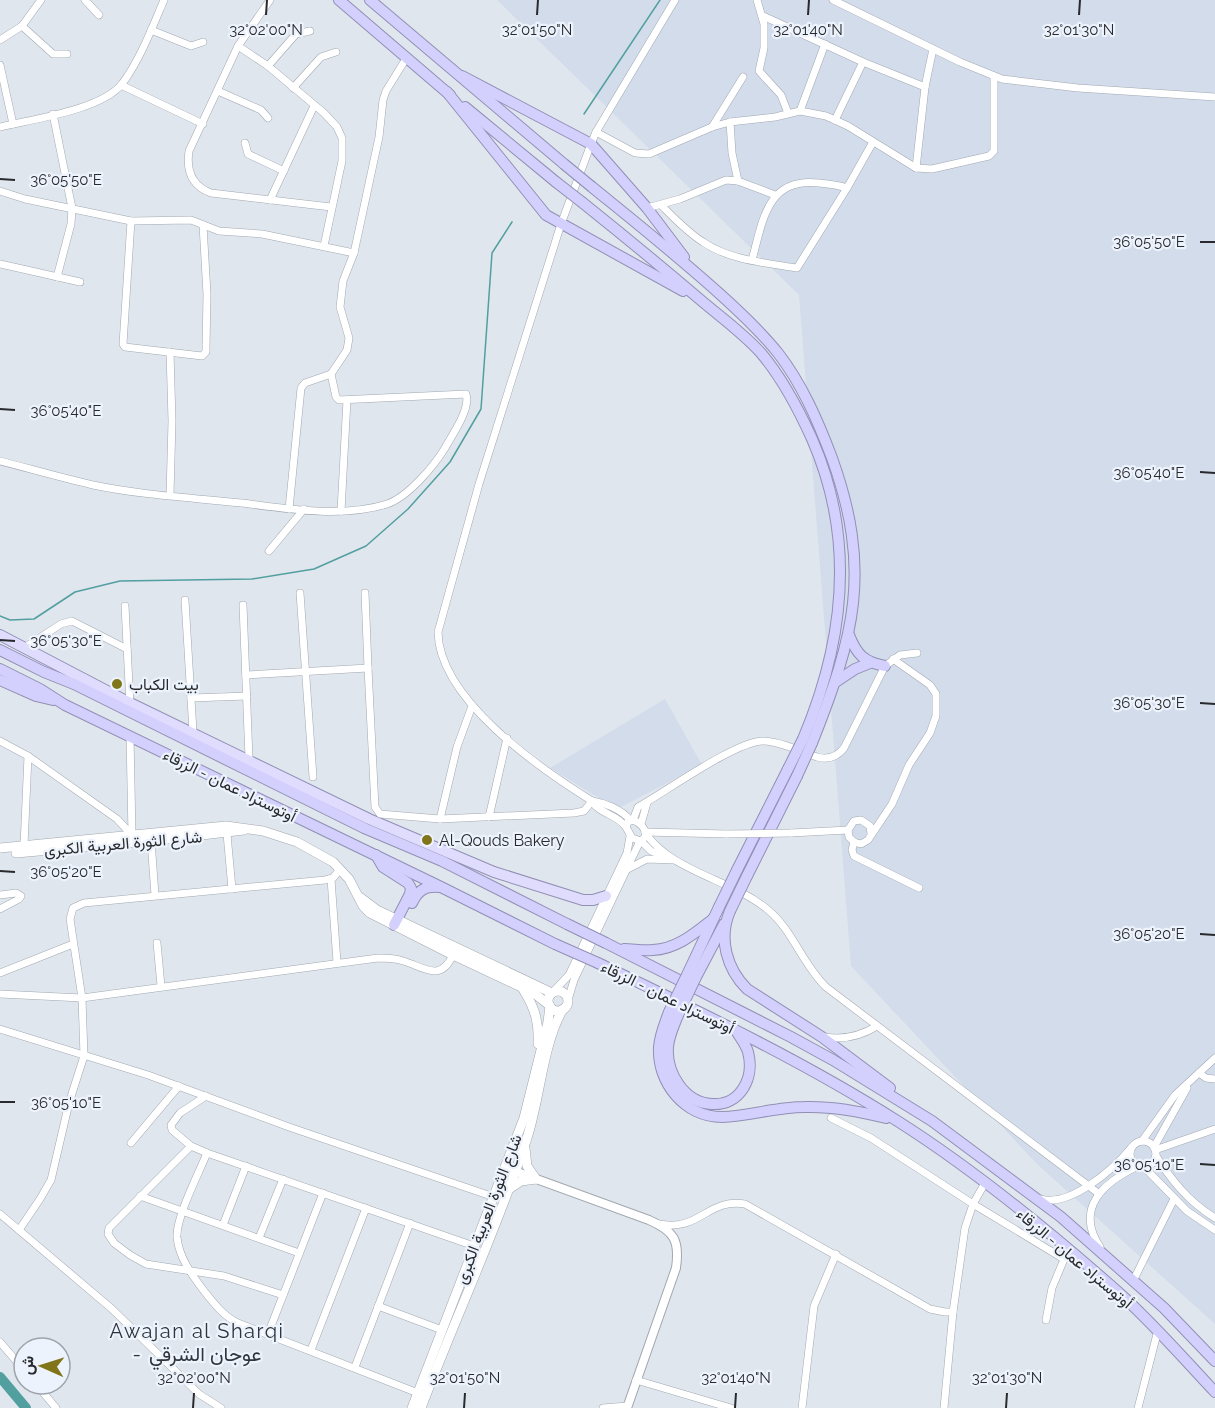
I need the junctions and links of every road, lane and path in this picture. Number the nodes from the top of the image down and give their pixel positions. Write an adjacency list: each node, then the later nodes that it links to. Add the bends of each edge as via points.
1 (41, 0): 12 (street)
2 (85, 0): 10 (street)
3 (164, 0): 13 (street)
4 (270, 0): 18 (street)
5 (339, 0): 22 (highway)
6 (370, 0): 26 (highway)
7 (675, 0): 46 (street)
8 (757, 0): 11 (street)
9 (833, 0): 19 (street)
10 (99, 15)
11 (763, 16): 17 (street); 37 (street, via 765,37 759,71 781,95)
12 (22, 26): 15 (street); 21 (street, via 53,54)
13 (151, 30): 16 (street, via 191,46); 29 (street)
14 (310, 31): 25 (street, via 296,34)
15 (0, 40)
16 (203, 42)
17 (825, 44): 23 (street); 36 (street)
18 (238, 46): 25 (street); 32 (street)
19 (933, 50): 27 (street); 30 (street)
20 (336, 52): 31 (street, via 321,57)
21 (67, 54)
22 (407, 57): 33 (highway); 65 (street, via 383,100)
23 (863, 62): 30 (street); 40 (street)
24 (0, 65): 42 (street)
25 (268, 66): 31 (street)
26 (462, 76): 49 (highway); 68 (highway, bridge)
27 (993, 76): 34 (street, via 1043,84); 50 (street, via 992,154 932,169)
28 (743, 77): 45 (street)
29 (121, 85): 38 (street, via 97,102); 43 (street)
30 (925, 87): 50 (street)
31 (293, 88): 35 (street)
32 (218, 91): 39 (street, via 261,110); 43 (street)
33 (447, 92): 62 (highway, via 543,211); 71 (highway, bridge)
34 (1215, 97)
35 (314, 106): 51 (street); 58 (street, via 332,120 342,138 342,161)
36 (800, 111): 37 (street); 40 (street)
37 (788, 113): 41 (street)
38 (53, 114): 42 (street); 59 (street)
39 (268, 118)
40 (835, 120): 47 (street)
41 (730, 122): 45 (street); 52 (street)
42 (13, 124): 44 (street)
43 (203, 124): 56 (street, via 188,160 196,185 211,193)
44 (0, 127)
45 (712, 127): 46 (street, via 658,152 643,154)
46 (596, 132): 49 (street)
47 (873, 142): 50 (street); 53 (street)
48 (245, 143): 51 (street, via 248,154)
49 (591, 144): 60 (highway); 62 (street)
50 (916, 168)
51 (284, 171): 56 (street)
52 (738, 180): 55 (street); 57 (street, via 723,181)
53 (847, 188): 55 (street, via 802,182); 66 (street, via 798,267)
54 (0, 191): 59 (street)
55 (775, 195): 66 (street)
56 (270, 200): 58 (street)
57 (660, 205): 60 (street); 66 (street, via 704,243 725,254)
58 (331, 207): 64 (street)
59 (72, 208): 61 (street); 69 (street)
60 (646, 208): 68 (highway)
61 (131, 221): 63 (street, via 183,220); 72 (street, via 123,344)
62 (561, 224): 71 (highway); 105 (street, via 440,620 441,657)
63 (203, 225): 64 (street, via 219,231 262,234); 72 (street, via 206,352 202,356)
64 (324, 246): 65 (street)
65 (354, 253): 73 (street, via 343,281 340,307 348,334 347,350)
66 (752, 260)
67 (0, 264): 69 (street)
68 (698, 274): 87 (highway, via 777,352 809,403 826,441 852,527 856,561)
69 (57, 277): 70 (street)
70 (80, 282)
71 (699, 298): 111 (highway, via 759,351 796,403 826,473 836,509 841,577 838,621)
72 (170, 352): 76 (street)
73 (331, 374): 74 (street, via 336,397); 77 (street, via 301,388)
74 (347, 400): 79 (street); 79 (street, via 463,393 467,399 459,423 442,452 409,492 387,504)
75 (0, 461): 76 (street, via 95,485)
76 (170, 495): 77 (street)
77 (289, 509): 78 (street)
78 (304, 509): 79 (street); 80 (street)
79 (341, 511)
80 (269, 551)
81 (300, 593): 97 (street)
82 (364, 594): 95 (street)
83 (185, 600): 103 (street)
84 (243, 605): 98 (street)
85 (125, 606): 90 (street)
86 (0, 635): 89 (main road)
87 (849, 635): 93 (highway, via 859,654); 101 (highway)
88 (0, 642): 100 (highway, أوتوستراد عمان - الزرقاء)
89 (24, 648): 90 (street, via 72,621); 106 (main road)
90 (127, 649): 106 (street)
91 (0, 650): 100 (highway, أوتوستراد عمان - الزرقاء)
92 (917, 653): 94 (street)
93 (870, 663): 94 (highway); 101 (highway)
94 (889, 663): 117 (street, via 844,748 835,756 823,759 773,742 750,743); 125 (street, via 930,685 936,694 936,716 892,804)
95 (368, 668): 97 (street); 119 (street, via 377,811 389,816)
96 (0, 669): 104 (highway, أوتوستراد عمان - الزرقاء)
97 (305, 672): 98 (street); 115 (street)
98 (246, 675): 102 (street)
99 (0, 680): 104 (highway, أوتوستراد عمان - الزرقاء)
100 (66, 680): 106 (highway, أوتوستراد عمان - الزرقاء)
101 (837, 681): 111 (highway)
102 (247, 696): 103 (street); 113 (street)
103 (191, 698): 107 (street)
104 (56, 700): 108 (highway, أوتوستراد عمان - الزرقاء)
105 (472, 706): 109 (street); 119 (street, via 457,747)
106 (130, 707): 107 (main road); 135 (highway, أوتوستراد عمان - الزرقاء, via 364,828)
107 (193, 732): 113 (main road)
108 (130, 736): 126 (street); 134 (highway, أوتوستراد عمان - الزرقاء, via 229,789)
109 (507, 738): 116 (street, via 545,770); 118 (street)
110 (0, 741): 112 (street)
111 (808, 741): 114 (highway, bridge)
112 (28, 756): 126 (street, via 117,819); 131 (street)
113 (249, 759): 135 (main road)
114 (792, 773): 147 (highway, bridge); 148 (highway, bridge)
115 (313, 777)
116 (592, 801): 118 (street, via 579,813); 120 (street, via 597,808)
117 (647, 803): 120 (street, via 636,810); 121 (street)
118 (489, 817): 119 (street)
119 (440, 819)
120 (630, 822): 121 (street); 127 (street)
121 (640, 824): 128 (street)
122 (246, 830): 124 (main road, شارع الثورة العربية الكبرى); 126 (main road, شارع الثورة العربية الكبرى, via 226,826); 137 (main road, شارع الثورة العربية الكبرى, via 297,842 325,855)
123 (848, 830): 125 (street, via 851,823 861,820 870,826); 128 (street, bridge); 130 (street)
124 (227, 834): 129 (main road, شارع الثورة العربية الكبرى); 142 (street)
125 (871, 834): 130 (street, via 865,842)
126 (132, 835): 131 (main road, شارع الثورة العربية الكبرى)
127 (630, 836): 128 (street); 145 (street, via 627,853)
128 (643, 837): 136 (street); 138 (street)
129 (151, 841): 133 (main road, شارع الثورة العربية الكبرى); 144 (street)
130 (854, 842): 141 (street, via 854,856)
131 (24, 846): 132 (main road, شارع الثورة العربية الكبرى)
132 (0, 848)
133 (0, 854)
134 (376, 855): 140 (highway, أوتوستراد عمان - الزرقاء); 149 (highway, via 383,867 411,888)
135 (444, 856): 145 (main road, via 578,899); 152 (highway, أوتوستراد عمان - الزرقاء, bridge)
136 (675, 860): 138 (street, via 647,859); 166 (street, via 767,909 783,924 820,981)
137 (340, 869): 139 (street); 149 (main road, شارع الثورة العربية الكبرى, via 359,897)
138 (626, 870): 162 (street, via 573,980)
139 (331, 879): 142 (street); 154 (street)
140 (441, 887): 149 (highway, via 419,891); 168 (highway, أوتوستراد عمان - الزرقاء, bridge)
141 (919, 888)
142 (232, 889): 144 (street)
143 (0, 895): 146 (street, via 21,896)
144 (155, 895): 151 (street, via 76,905 69,915)
145 (606, 896): 159 (street, via 569,975)
146 (0, 909)
147 (729, 915): 156 (highway); 169 (highway, via 726,954 737,979)
148 (713, 919): 152 (highway, via 674,946 651,951); 156 (highway)
149 (399, 923): 153 (main road, شارع الثورة العربية الكبرى); 159 (main road, شارع الثورة العربية الكبرى)
150 (157, 943): 157 (street)
151 (73, 944): 155 (street); 161 (street)
152 (619, 950): 178 (highway, أوتوستراد عمان - الزرقاء, via 800,1041)
153 (453, 955): 154 (street, via 447,967 435,971 386,958); 158 (main road, شارع الثورة العربية الكبرى)
154 (337, 962): 157 (street)
155 (0, 973)
156 (691, 977): 165 (highway, bridge)
157 (161, 986): 161 (street)
158 (522, 987): 163 (main road, شارع الثورة العربية الكبرى); 172 (main road, via 538,1019)
159 (552, 993): 162 (main road, via 564,992); 163 (main road)
160 (0, 994): 161 (street)
161 (82, 998): 170 (street)
162 (568, 1000): 164 (main road)
163 (549, 1006): 164 (main road); 172 (main road, شارع الثورة العربية الكبرى)
164 (563, 1010): 184 (main road, شارع الثورة العربية الكبرى, via 546,1058)
165 (674, 1014): 168 (highway, via 668,1046 670,1067 680,1086 704,1103 732,1100 745,1087 750,1061); 180 (highway, via 659,1045 661,1070 672,1092 690,1108 724,1117 820,1107 859,1111)
166 (877, 1026): 169 (street, via 855,1036); 195 (street)
167 (0, 1029): 170 (street)
168 (735, 1029): 180 (highway, أوتوستراد عمان - الزرقاء)
169 (822, 1037): 178 (highway, via 890,1087)
170 (84, 1056): 176 (street); 211 (street, via 51,1180)
171 (1215, 1058): 173 (street)
172 (537, 1063): 191 (main road, شارع الثورة العربية الكبرى)
173 (1199, 1073): 174 (street); 175 (street)
174 (1215, 1078)
175 (1192, 1081): 182 (street, via 1175,1095); 187 (street)
176 (179, 1086): 177 (street); 183 (street)
177 (206, 1096): 185 (street, via 180,1113 171,1125); 200 (street)
178 (907, 1105): 201 (highway, أوتوستراد عمان - الزرقاء, via 967,1145)
179 (831, 1118): 203 (street, via 871,1138)
180 (897, 1121): 194 (highway, أوتوستراد عمان - الزرقاء)
181 (1215, 1129): 187 (street)
182 (1142, 1141): 186 (street); 187 (street, via 1149,1142)
183 (130, 1143)
184 (525, 1144): 191 (main road, شارع الثورة العربية الكبرى); 193 (main road, via 525,1161)
185 (191, 1146): 188 (street); 199 (street)
186 (1131, 1148): 190 (street, via 1130,1157); 195 (street, via 1112,1169)
187 (1155, 1151): 190 (street, via 1152,1163); 207 (street, via 1173,1182)
188 (207, 1153): 189 (street); 205 (street)
189 (246, 1166): 192 (street); 210 (street)
190 (1141, 1166): 197 (street, via 1115,1177); 202 (street)
191 (510, 1169): 193 (street); 198 (main road, شارع الثورة العربية الكبرى); 200 (main road, شارع الثورة العربية الكبرى)
192 (283, 1179): 196 (street); 213 (street)
193 (536, 1179): 198 (main road, via 516,1183); 209 (street)
194 (985, 1184): 203 (street); 217 (highway, أوتوستراد عمان - الزرقاء)
195 (1088, 1185): 197 (street); 201 (street, via 1055,1201)
196 (323, 1193): 204 (street); 215 (street)
197 (1098, 1193): 218 (street, via 1090,1226)
198 (506, 1194): 242 (main road, شارع الثورة العربية الكبرى)
199 (140, 1196): 205 (street); 219 (street, via 109,1228 110,1239 140,1262)
200 (494, 1197): 214 (main road, شارع الثورة العربية الكبرى)
201 (1032, 1197): 218 (highway, أوتوستراد عمان - الزرقاء)
202 (1174, 1199): 212 (street); 220 (street)
203 (973, 1204): 217 (street); 223 (street, via 965,1228)
204 (366, 1208): 208 (street); 229 (street)
205 (183, 1211): 210 (street); 219 (street, via 177,1239)
206 (0, 1214): 211 (street)
207 (1215, 1218)
208 (410, 1223): 214 (street); 222 (street)
209 (659, 1224): 216 (street, via 693,1222 718,1206 736,1202); 233 (street, via 674,1238 678,1256)
210 (223, 1225): 213 (street)
211 (19, 1230): 240 (street, via 112,1309 199,1394)
212 (1215, 1230)
213 (259, 1238): 215 (street)
214 (474, 1246): 225 (main road, شارع الثورة العربية الكبرى)
215 (299, 1253): 221 (street)
216 (836, 1254): 223 (street, via 930,1309); 245 (street, via 814,1306)
217 (1066, 1255): 224 (street, via 1052,1288); 226 (highway, أوتوستراد عمان - الزرقاء, via 1119,1293)
218 (1108, 1259): 220 (highway, أوتوستراد عمان - الزرقاء)
219 (189, 1272): 221 (street, via 224,1276); 227 (street, via 226,1316)
220 (1133, 1281): 231 (highway, أوتوستراد عمان - الزرقاء)
221 (283, 1294): 227 (street)
222 (378, 1306): 225 (street); 232 (street)
223 (953, 1312): 246 (street)
224 (1046, 1320)
225 (442, 1330): 235 (main road, شارع الثورة العربية الكبرى)
226 (1158, 1330): 234 (highway, أوتوستراد عمان - الزرقاء); 247 (street)
227 (268, 1334): 229 (street)
228 (0, 1342): 230 (street)
229 (311, 1350): 232 (street)
230 (12, 1356)
231 (1215, 1361)
232 (355, 1367): 235 (street)
233 (636, 1380): 237 (street); 238 (street)
234 (1215, 1392)
235 (418, 1393): 241 (main road, شارع الثورة العربية الكبرى)
236 (46, 1396): 239 (street)
237 (627, 1407): 243 (street)
238 (722, 1407): 244 (street)
239 (56, 1408)
240 (221, 1408)
241 (412, 1408)
242 (421, 1408)
243 (603, 1408)
244 (731, 1408)
245 (802, 1408)
246 (944, 1408)
247 (1138, 1408)

